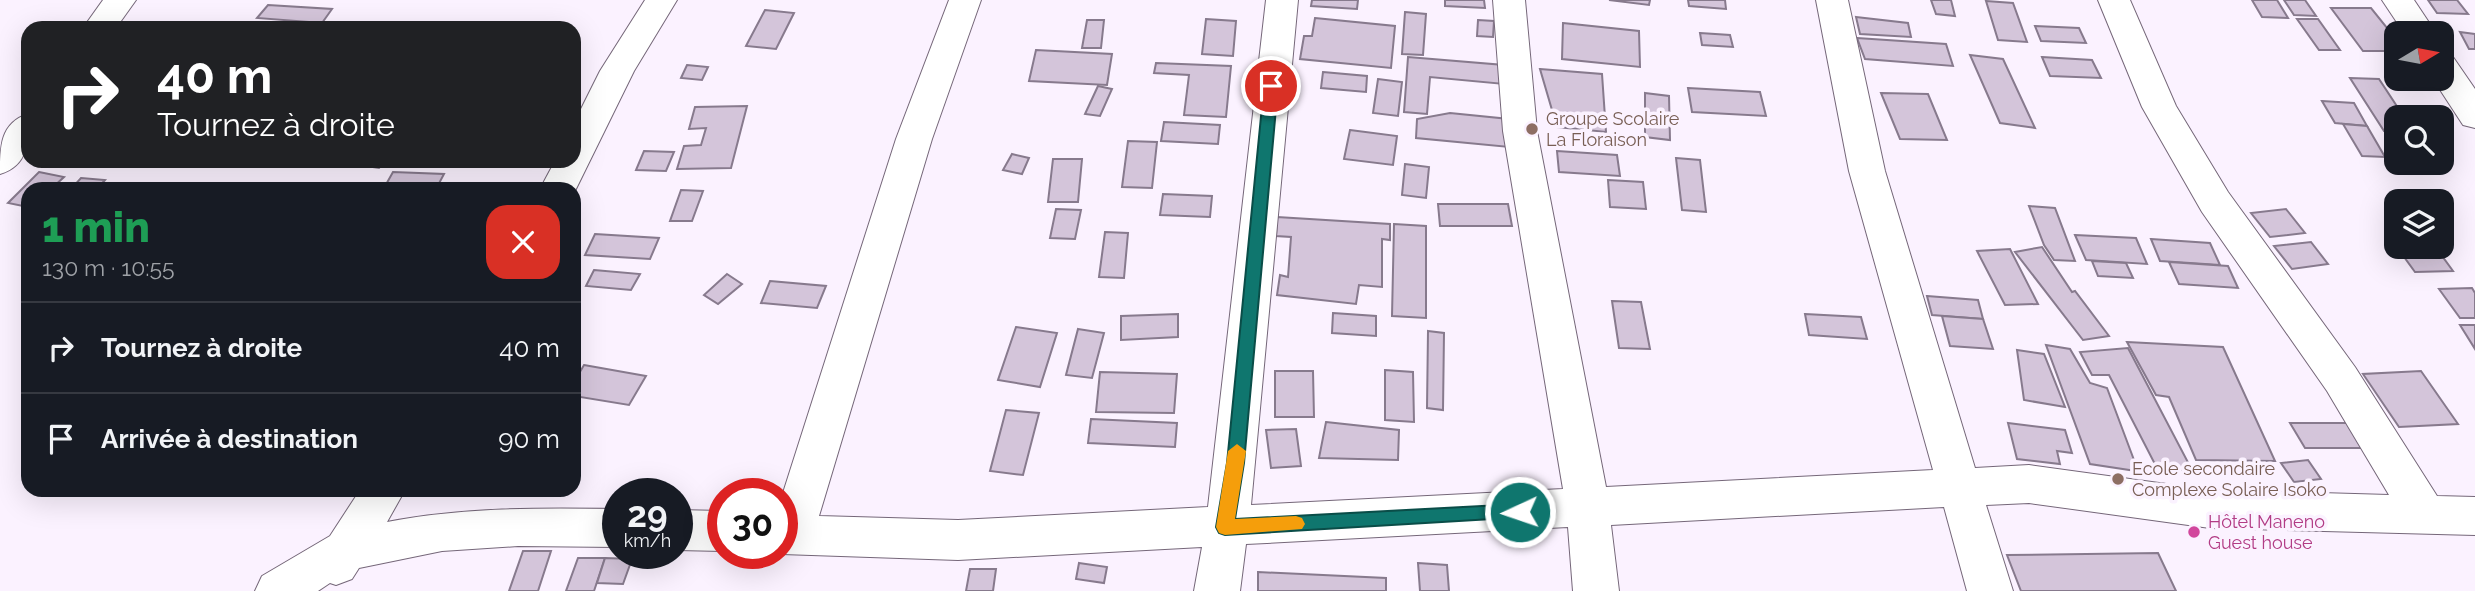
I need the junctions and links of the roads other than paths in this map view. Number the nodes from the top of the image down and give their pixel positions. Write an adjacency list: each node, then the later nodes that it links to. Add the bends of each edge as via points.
1 (120, 0): 9 (street)
2 (661, 0): 14 (street, via 617,71)
3 (965, 0): 18 (street, via 914,139)
4 (1282, 0): 22 (street, via 1236,463)
5 (1509, 0): 19 (street, via 1520,131)
6 (1832, 0): 16 (street, via 1867,171)
7 (2114, 0): 20 (street, via 2159,107 2215,202 2341,379)
8 (2398, 0): 10 (street)
9 (104, 21)
10 (2412, 21)
11 (2454, 84): 12 (street)
12 (2475, 116)
13 (21, 134): 15 (street)
14 (581, 144)
15 (0, 160)
16 (1957, 488): 19 (street); 20 (street, via 2029,484 2210,509); 30 (street)
17 (379, 497): 25 (street)
18 (798, 500)
19 (1588, 508): 22 (street); 29 (street)
20 (2425, 515): 21 (street)
21 (2475, 516)
22 (1225, 527): 24 (street, via 958,540); 28 (street)
23 (602, 528): 25 (street, via 442,531)
24 (798, 534)
25 (344, 551): 26 (street); 27 (street)
26 (278, 591)
27 (322, 591)
28 (1217, 591)
29 (1596, 591)
30 (1990, 591)

